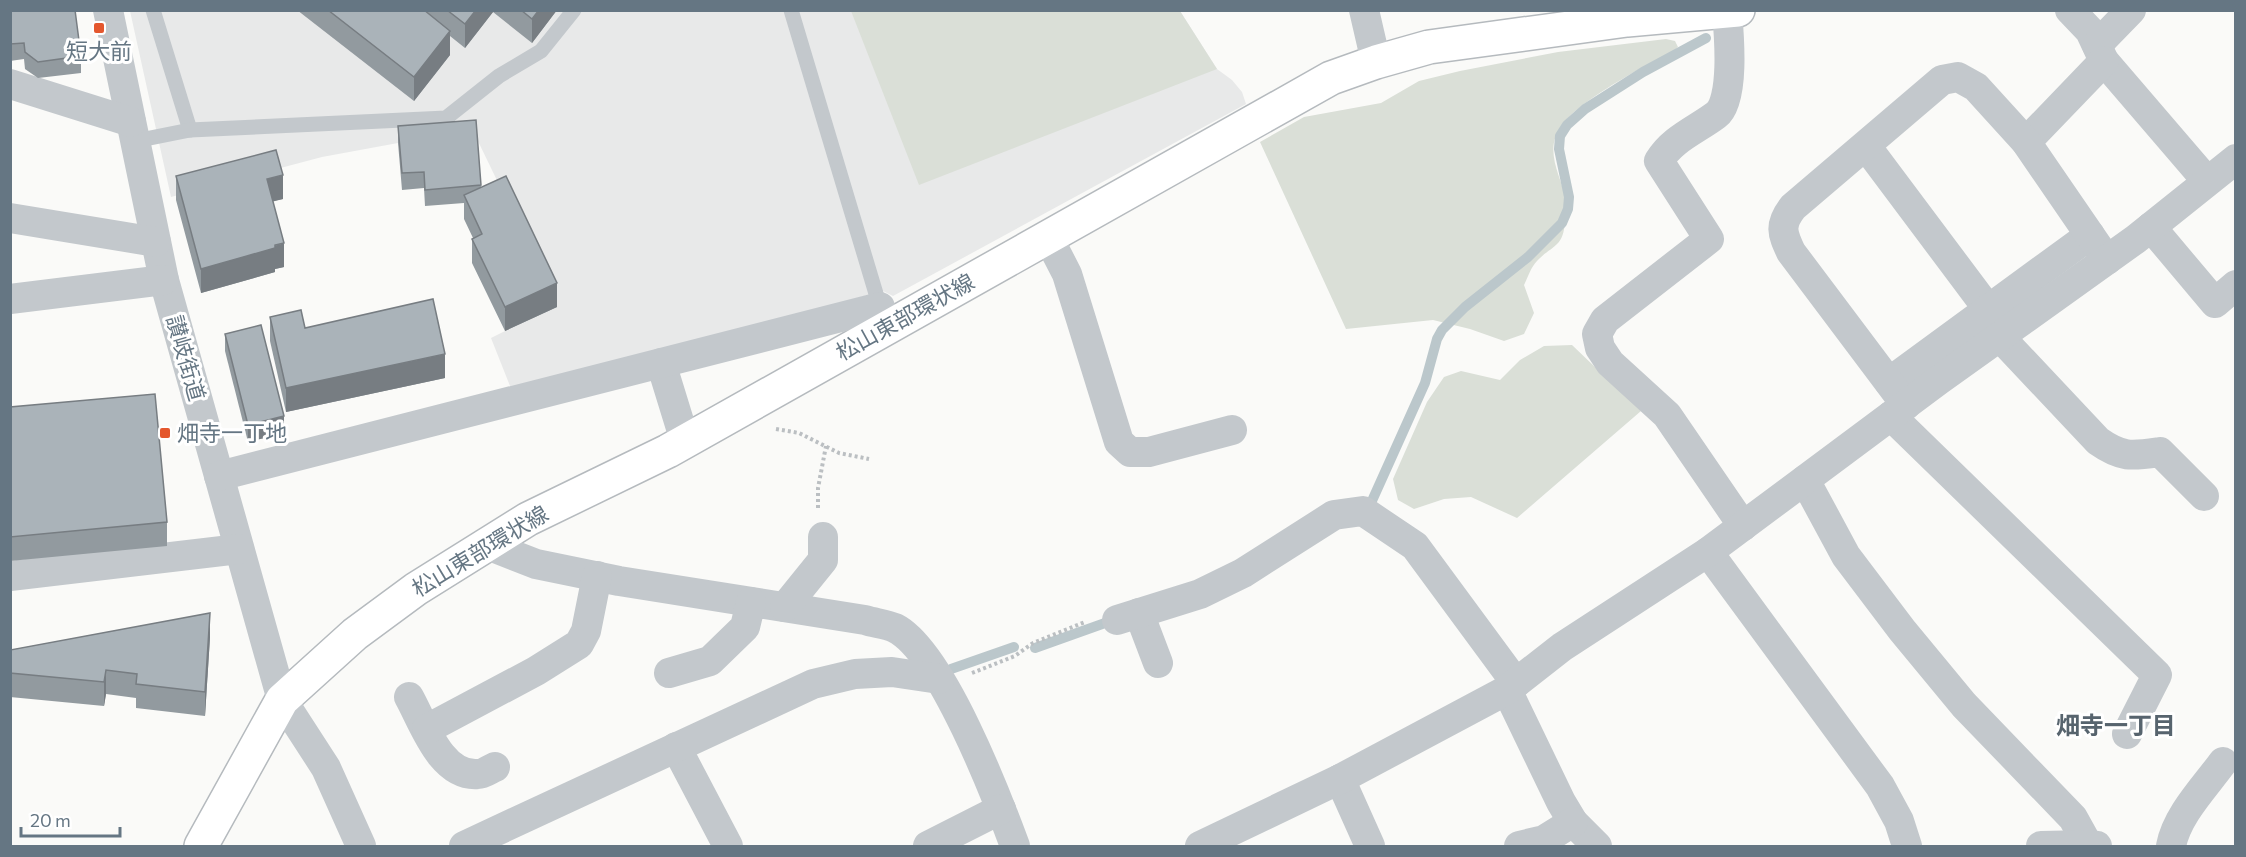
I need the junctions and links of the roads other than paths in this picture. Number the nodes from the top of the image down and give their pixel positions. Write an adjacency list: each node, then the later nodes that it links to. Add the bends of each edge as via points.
1 (108, 10): 13 (street, 讃岐街道)
2 (153, 10): 12 (lane)
3 (574, 10): 12 (lane, via 541,51 499,76 446,118)
4 (791, 10): 28 (lane)
5 (1365, 10): 10 (street)
6 (2070, 10): 9 (street, via 2090,31)
7 (2131, 10): 9 (street)
8 (1732, 11): 10 (main road, 松山東部環状線, via 1627,20 1429,47); 37 (street, via 1727,93 1719,113 1667,148 1659,161 1709,239 1605,320 1597,334 1610,363 1667,415)
9 (2101, 53): 14 (street); 17 (street)
10 (1376, 62): 21 (main road, 松山東部環状線, via 1331,78)
11 (10, 84): 13 (street)
12 (190, 130): 13 (lane)
13 (133, 131): 22 (street, 讃岐街道)
14 (2026, 142): 15 (street, via 1976,87 1958,77 1942,80); 20 (street)
15 (1866, 146): 27 (street); 31 (street, via 1793,207 1784,219 1783,235)
16 (2235, 159): 17 (street)
17 (2207, 181): 19 (street)
18 (10, 218): 22 (street)
19 (2151, 227): 23 (street); 25 (street, via 2215,303)
20 (2090, 235): 23 (street); 27 (street)
21 (1048, 237): 28 (main road, 松山東部環状線); 32 (street, via 1067,274 1119,442 1130,452 1149,452)
22 (156, 242): 24 (street, 讃岐街道)
23 (2107, 260): 29 (street)
24 (164, 280): 26 (street); 34 (street, 讃岐街道)
25 (2234, 289)
26 (10, 299)
27 (1988, 309): 31 (street)
28 (883, 318): 30 (street); 33 (main road, 松山東部環状線)
29 (2000, 337): 31 (street); 36 (street, via 2098,441 2113,452 2131,457 2160,452)
30 (661, 363): 33 (street); 34 (street)
31 (1895, 401): 35 (street); 53 (street, via 2157,675)
32 (1232, 430)
33 (685, 441): 39 (main road, 松山東部環状線)
34 (219, 476): 40 (street, 讃岐街道)
35 (1805, 480): 37 (street); 61 (street, via 1846,556 1902,630 1964,705 2073,818)
36 (2204, 496)
37 (1743, 526): 41 (street)
38 (824, 537): 45 (street, via 823,560)
39 (485, 544): 43 (street, via 536,564); 51 (main road, 松山東部環状線, via 416,588 355,634)
40 (239, 549): 42 (street); 51 (street, 讃岐街道)
41 (1708, 552): 49 (street, via 1562,647); 72 (street, via 1880,786)
42 (10, 576)
43 (597, 576): 44 (street); 52 (street, via 586,631 579,644)
44 (751, 602): 45 (street); 47 (street, via 745,627 710,661)
45 (785, 607): 48 (street, via 896,628 913,642)
46 (1158, 663): 49 (street, via 1128,617 1200,594 1243,573 1334,515 1363,511 1415,546)
47 (669, 673)
48 (939, 679): 54 (street, via 892,672 855,674 813,684); 58 (street, via 963,721)
49 (1512, 687): 57 (street); 59 (street)
50 (409, 697): 52 (street)
51 (282, 700): 62 (main road, 松山東部環状線); 63 (street, 讃岐街道, via 326,768)
52 (427, 729): 56 (street, via 442,759 461,771 479,775)
53 (2127, 734)
54 (676, 747): 64 (street); 65 (street)
55 (2223, 762): 74 (street, via 2181,820)
56 (495, 767)
57 (1340, 779): 60 (street); 69 (street)
58 (1001, 809): 66 (street); 67 (street)
59 (1573, 822): 70 (street, via 1544,840); 71 (street)
60 (1238, 838): 68 (street)
61 (2093, 845): 73 (street)
62 (201, 846)
63 (361, 846)
64 (464, 846)
65 (728, 846)
66 (928, 846)
67 (1015, 846)
68 (1200, 846)
69 (1370, 846)
70 (1519, 846)
71 (1598, 846)
72 (1907, 846)
73 (2041, 846)
74 (2171, 846)

